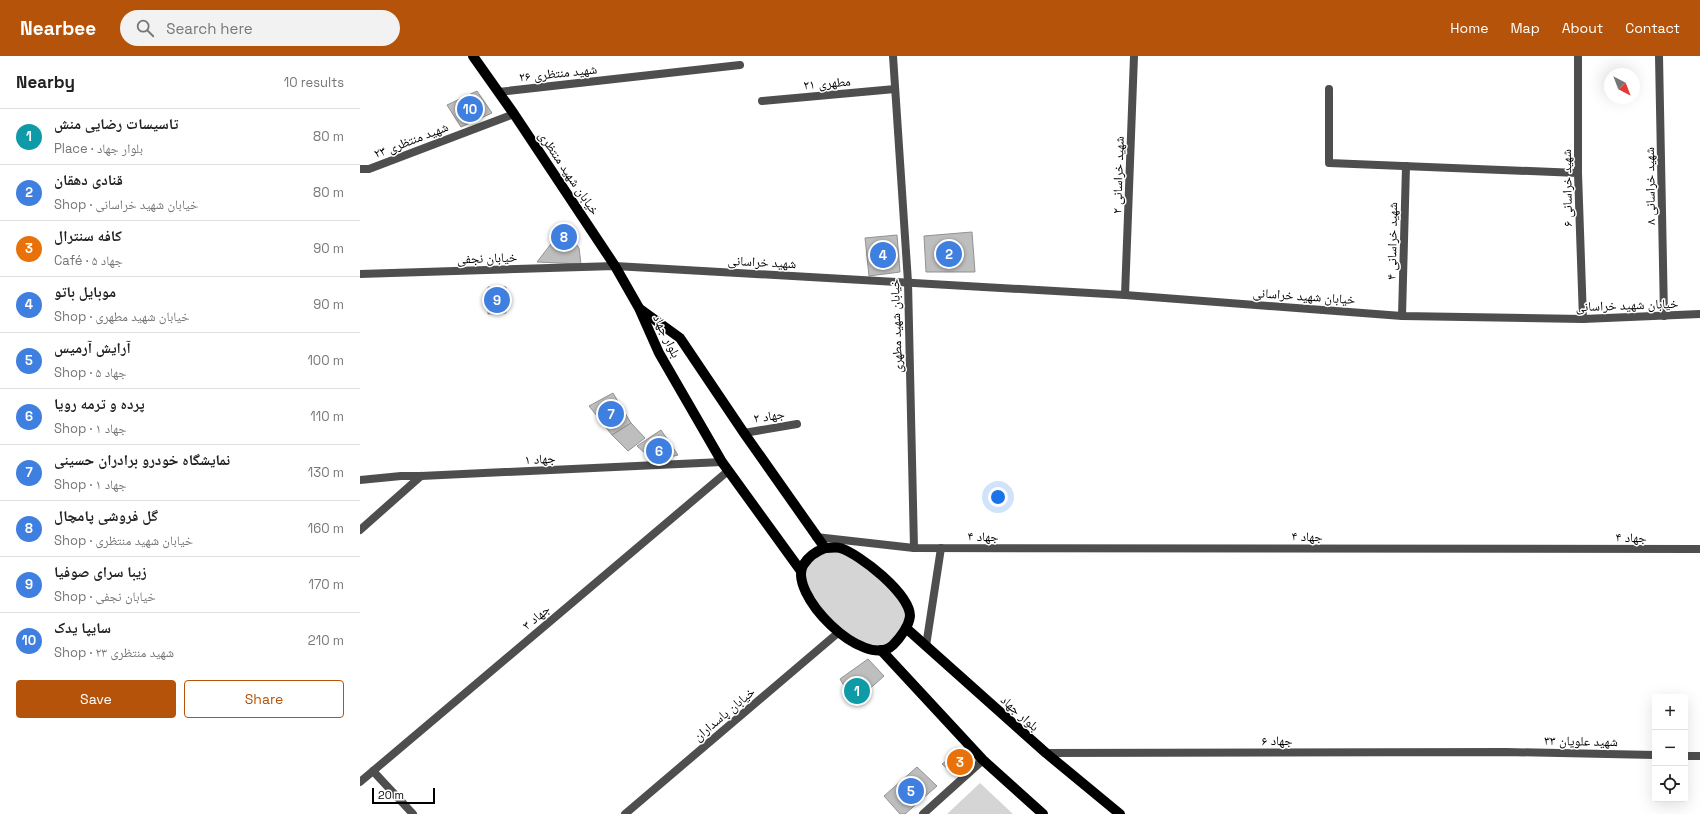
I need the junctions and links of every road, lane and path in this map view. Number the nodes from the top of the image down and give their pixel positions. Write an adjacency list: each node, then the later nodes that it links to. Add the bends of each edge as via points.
1 (473, 56): 9 (main road, خیابان شهید منتظری)
2 (893, 56): 7 (street, خیابان شهید مطهری)
3 (1134, 56): 18 (street, شهید خراسانی ۲)
4 (1578, 56): 14 (street, شهید خراسانی ۶)
5 (1659, 56): 22 (street, شهید خراسانی ۸)
6 (740, 65): 9 (street, شهید منتظری ۲۶)
7 (895, 89): 10 (street, مطهری ۲۱); 17 (street, خیابان شهید مطهری)
8 (1329, 89): 12 (street, via 1328,163)
9 (498, 92): 11 (main road, خیابان شهید منتظری)
10 (762, 101)
11 (514, 114): 13 (street, شهید منتظری ۲۳, via 370,169); 15 (main road, خیابان شهید منتظری)
12 (1406, 166): 14 (street); 21 (street, شهید خراسانی ۴)
13 (360, 169)
14 (1578, 173): 23 (street, شهید خراسانی ۶)
15 (615, 266): 16 (street, خیابان نجفی); 17 (street, شهید خراسانی); 19 (main road, خیابان شهید منتظری)
16 (360, 274)
17 (908, 282): 18 (street, خیابان شهید خراسانی); 33 (street, خیابان شهید مطهری)
18 (1125, 295): 21 (street, خیابان شهید خراسانی)
19 (639, 308): 25 (main road, بلوار جهاد, via 680,338); 26 (main road, بلوار جهاد, via 659,353)
20 (1700, 314): 22 (street, خیابان شهید خراسانی)
21 (1402, 316): 23 (street, خیابان شهید خراسانی)
22 (1664, 316): 23 (street, خیابان شهید خراسانی)
23 (1583, 319)
24 (797, 424): 25 (street, جهاد ۲)
25 (744, 432): 31 (main road, بلوار جهاد)
26 (722, 462): 27 (main road, بلوار جهاد); 28 (street, جهاد ۱)
27 (728, 471): 36 (main road, بلوار جهاد); 47 (street, جهاد ۳)
28 (421, 476): 29 (street, جهاد ۱); 30 (street)
29 (360, 480)
30 (360, 530)
31 (816, 537): 32 (main road, بلوار جهاد); 33 (street, جهاد ۴)
32 (825, 548): 36 (main road, via 816,551 803,564); 37 (main road, via 840,548 884,576 902,595 907,605 910,616)
33 (914, 548): 34 (street, جهاد ۴)
34 (941, 548): 35 (street, جهاد ۴); 39 (street)
35 (1700, 549)
36 (801, 571): 38 (main road, via 802,583 817,611)
37 (906, 628): 39 (main road, بلوار جهاد); 40 (main road, via 893,646)
38 (839, 632): 40 (main road, via 867,649); 50 (street, خیابان پاسداران)
39 (926, 646): 42 (main road, بلوار جهاد)
40 (881, 650): 46 (main road)
41 (1507, 752): 42 (street, جهاد ۶); 43 (street, شهید علویان ۳۳)
42 (1046, 753): 53 (main road, بلوار جهاد)
43 (1652, 755)
44 (1688, 756): 45 (street)
45 (1700, 756)
46 (983, 760): 51 (street); 52 (main road)
47 (373, 771): 48 (street, جهاد ۳); 49 (street)
48 (360, 782)
49 (413, 814)
50 (625, 814)
51 (923, 814)
52 (1043, 814)
53 (1120, 814)

